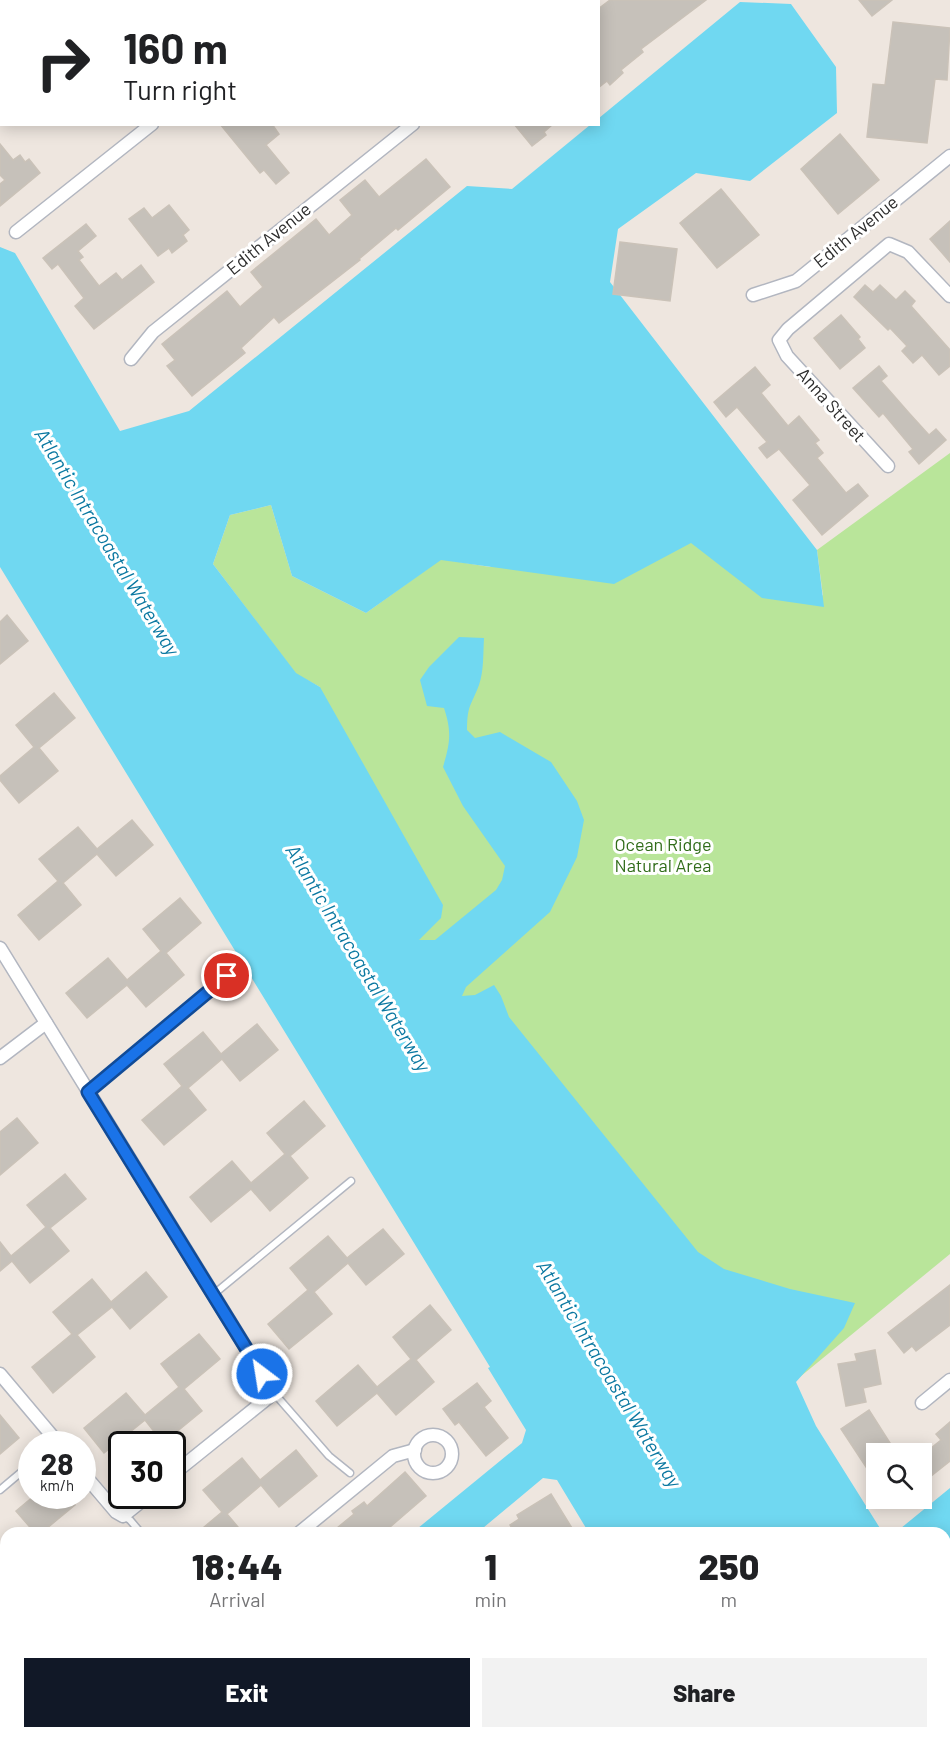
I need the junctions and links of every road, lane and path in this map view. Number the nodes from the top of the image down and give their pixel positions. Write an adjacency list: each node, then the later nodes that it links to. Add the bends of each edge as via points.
1 (149, 126): 4 (street)
2 (410, 126): 7 (street, Edith Avenue, via 153,332)
3 (950, 156): 5 (street, Edith Avenue, via 796,281)
4 (16, 232)
5 (753, 295)
6 (950, 296): 8 (street, Anna Street, via 908,252 889,244 779,340 786,356)
7 (131, 359)
8 (888, 466)
9 (0, 948): 11 (street)
10 (227, 976): 13 (lane)
11 (46, 1023): 12 (street); 13 (street)
12 (0, 1058)
13 (88, 1092): 15 (street)
14 (351, 1181): 15 (lane)
15 (213, 1294): 18 (street)
16 (0, 1374): 20 (street)
17 (950, 1380): 19 (street)
18 (274, 1393): 22 (street); 23 (lane, via 329,1456)
19 (922, 1403)
20 (46, 1431)
21 (415, 1450): 30 (street, via 393,1456)
22 (186, 1464)
23 (350, 1473)
24 (18, 1475): 26 (lane)
25 (96, 1488): 28 (street)
26 (0, 1490)
27 (132, 1509): 28 (street)
28 (123, 1516): 29 (lane)
29 (136, 1527)
30 (306, 1527)

